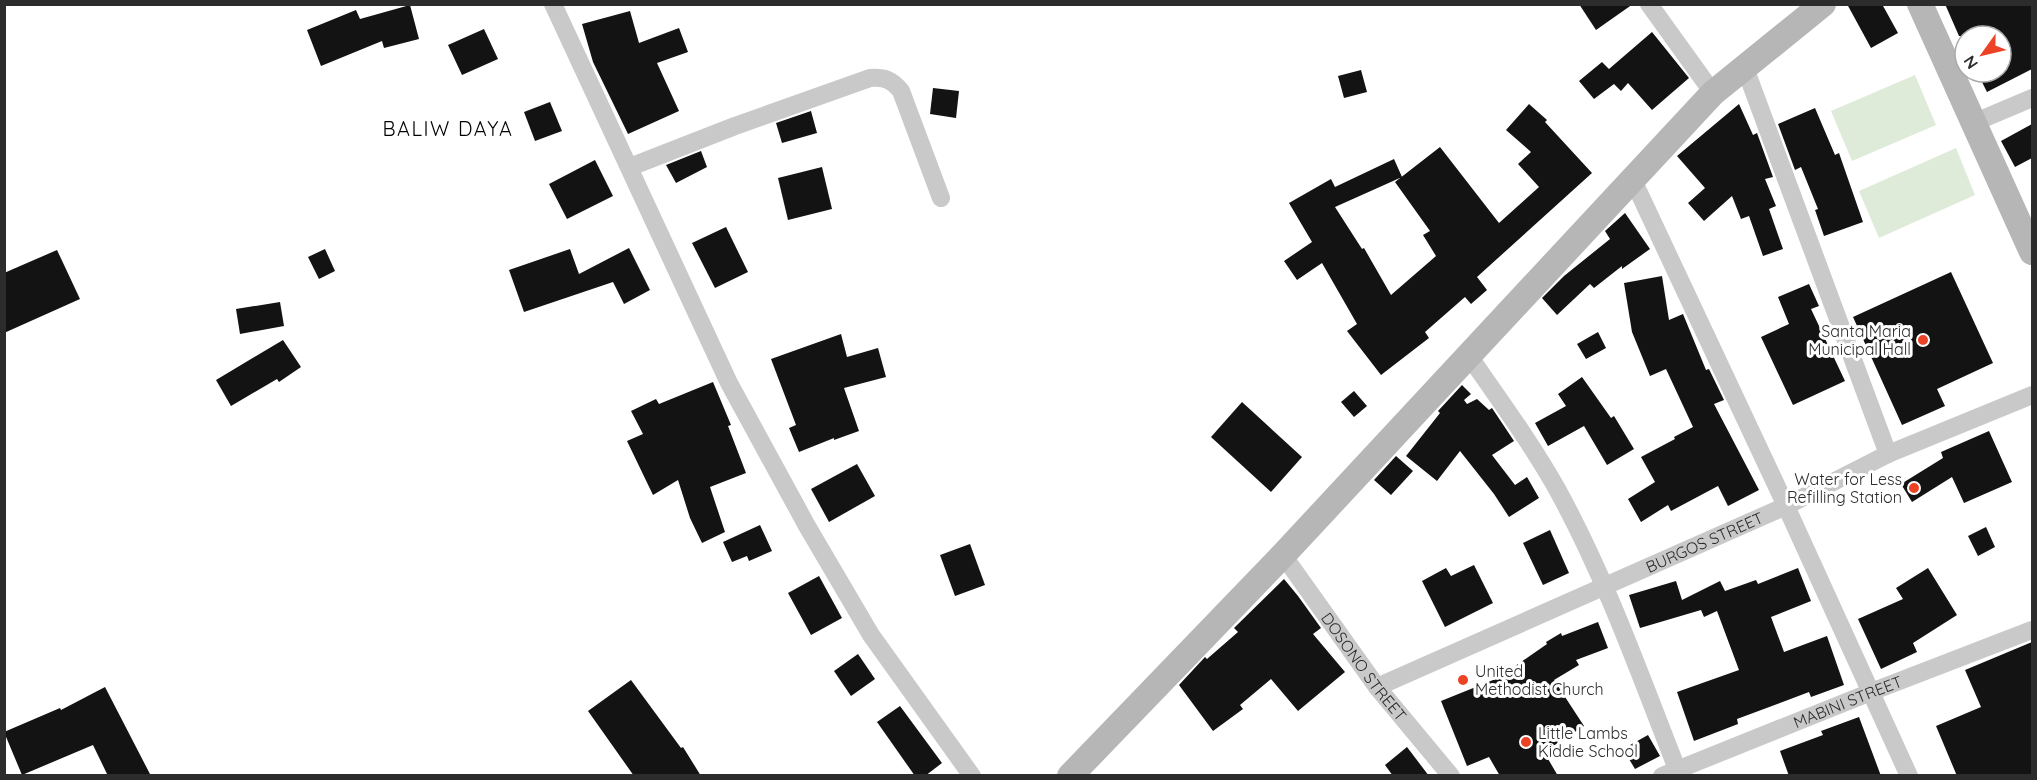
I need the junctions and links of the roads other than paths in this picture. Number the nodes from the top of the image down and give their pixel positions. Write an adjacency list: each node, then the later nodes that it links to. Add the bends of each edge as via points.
1 (553, 4): 9 (street)
2 (1649, 4): 6 (street)
3 (1823, 4): 5 (main road)
4 (1920, 4): 8 (main road)
5 (1745, 68): 6 (main road); 15 (street)
6 (1713, 93): 10 (main road)
7 (2032, 98): 8 (street)
8 (1973, 123): 12 (main road)
9 (630, 168): 11 (street, via 746,122 881,77 901,91); 23 (street, via 729,383 807,526 872,635)
10 (1633, 180): 13 (main road); 16 (street)
11 (941, 198)
12 (2032, 252)
13 (1469, 356): 17 (main road); 18 (street, via 1557,489)
14 (2032, 396): 15 (street, BURGOS STREET)
15 (1888, 454): 16 (street, BURGOS STREET)
16 (1786, 506): 18 (street, BURGOS STREET); 21 (street)
17 (1283, 555): 20 (street, DOSONO STREET); 24 (main road)
18 (1605, 587): 20 (street, BURGOS STREET); 22 (street)
19 (2032, 630): 21 (street, MABINI STREET)
20 (1377, 687): 25 (street, DOSONO STREET)
21 (1871, 692): 22 (street, MABINI STREET); 26 (street)
22 (1669, 772)
23 (972, 776)
24 (1070, 776)
25 (1451, 776)
26 (1909, 776)

